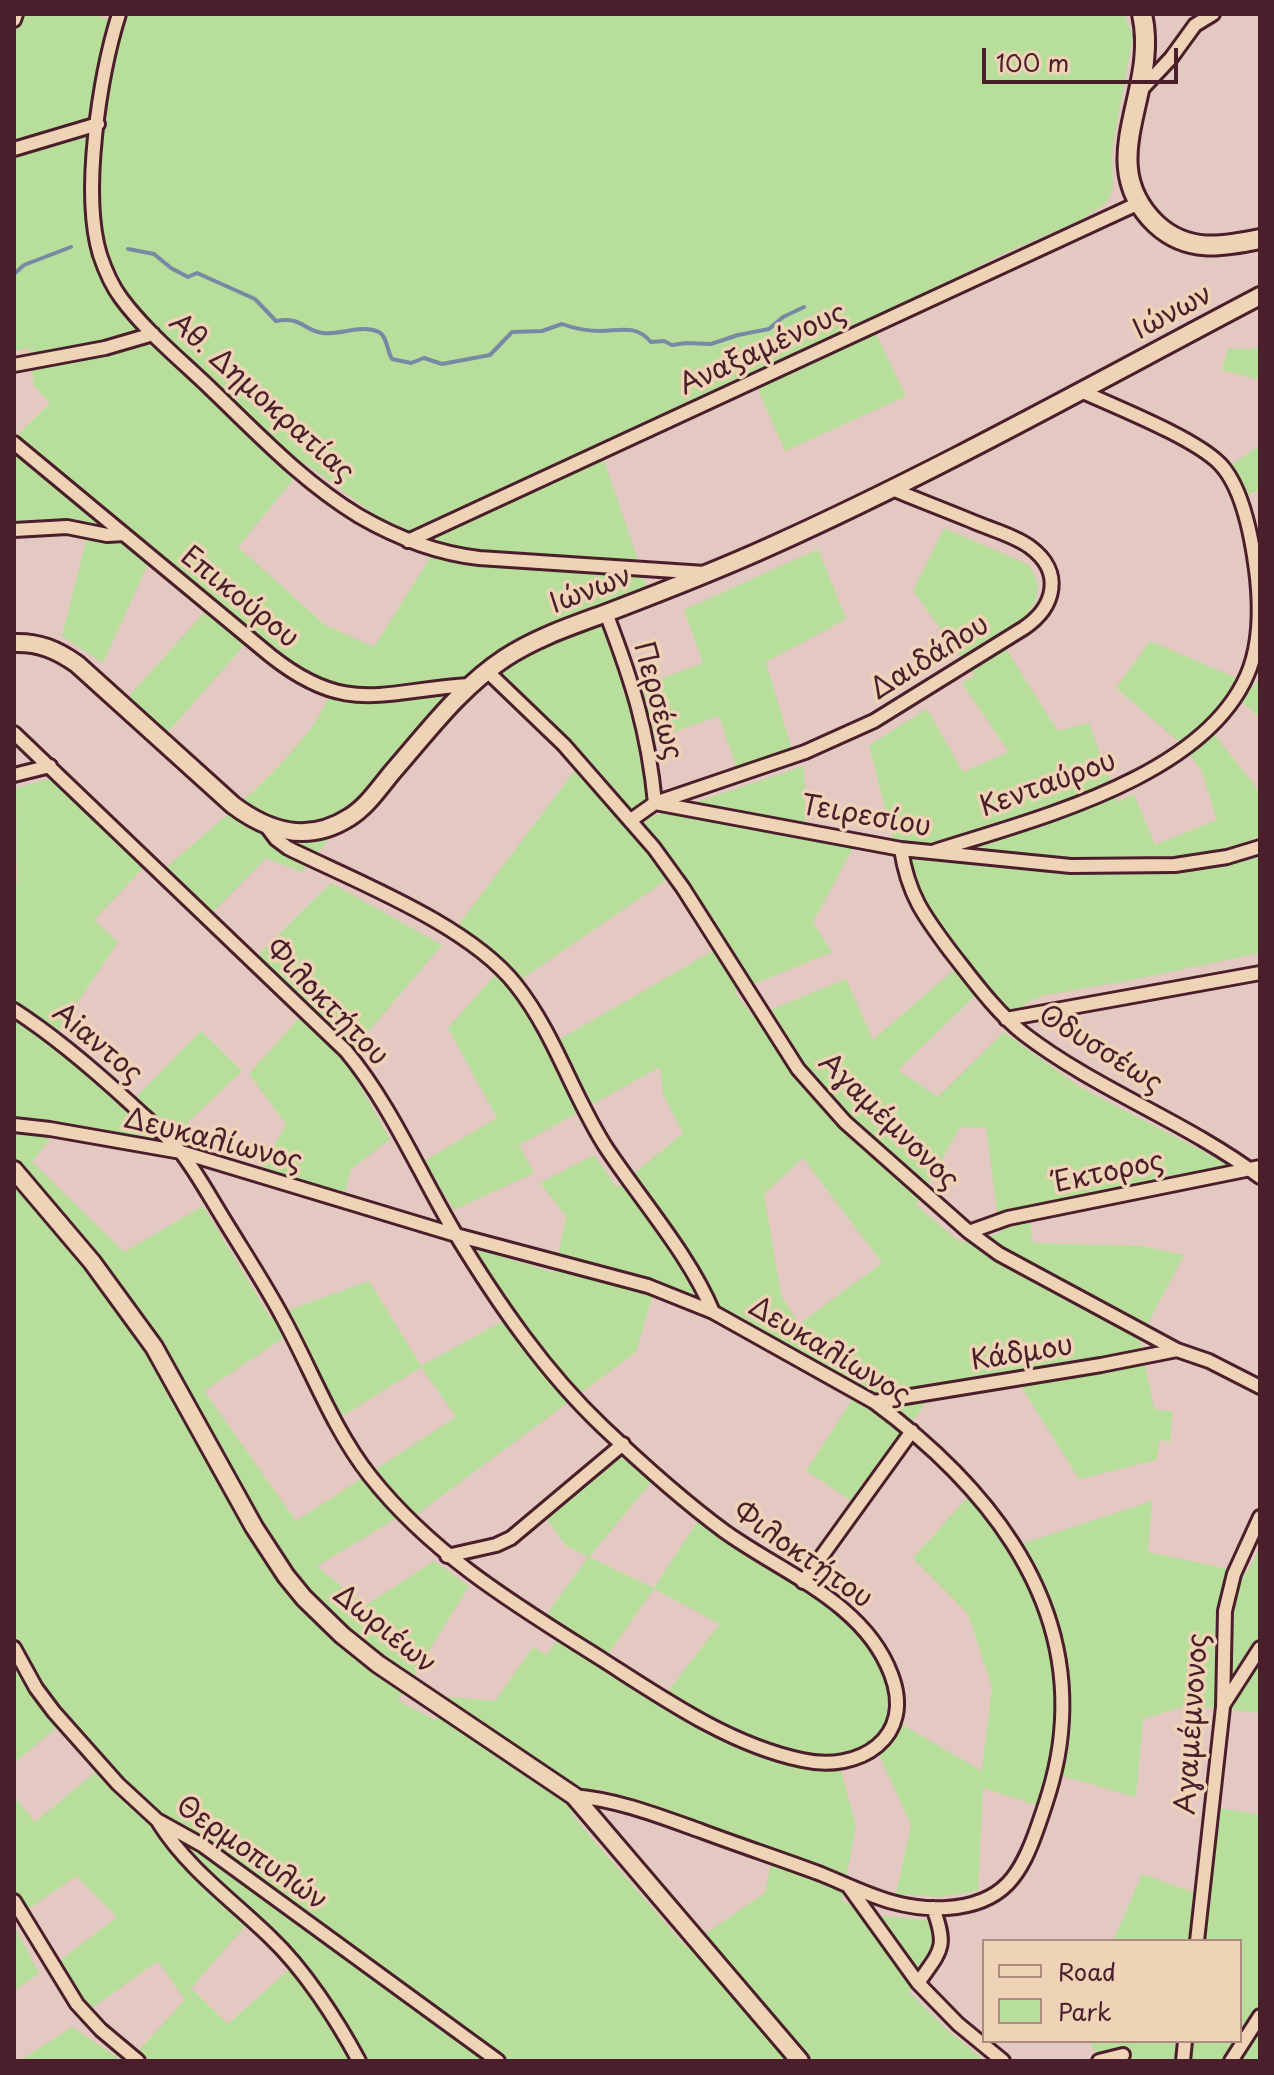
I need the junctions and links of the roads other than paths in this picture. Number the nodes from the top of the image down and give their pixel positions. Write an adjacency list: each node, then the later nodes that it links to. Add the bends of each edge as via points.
1 (119, 14): 5 (street, Αθ. Δημοκρατίας, via 103,76)
2 (1142, 14): 4 (main road, via 1147,49)
3 (1213, 14): 4 (street, via 1195,25)
4 (1140, 91): 7 (main road, via 1126,163)
5 (98, 124): 6 (street); 10 (street, Αθ. Δημοκρατίας, via 98,248 115,289)
6 (14, 149)
7 (1139, 203): 8 (main road, via 1164,231 1188,243 1218,246); 17 (street, Αναξαμένους)
8 (1260, 239)
9 (1260, 296): 12 (street, Ιώνων)
10 (153, 334): 11 (street); 17 (street, Αθ. Δημοκρατίας, via 313,484)
11 (14, 365)
12 (1081, 391): 14 (street, Ιώνων); 31 (street, Κενταύρου, via 1197,447 1228,474 1256,568 1257,630 1250,667 1236,696 1213,723 1145,773 1091,800)
13 (14, 443): 16 (street, Επικούρου)
14 (892, 489): 18 (street, Ιώνων); 26 (street, Δαιδάλου, via 1031,548 1051,577 1046,608 1024,628 874,721 805,752)
15 (14, 530): 16 (street, via 67,527)
16 (124, 534): 22 (street, Επικούρου, via 271,656 316,686 364,696)
17 (408, 541): 18 (street, Αθ. Δημοκρατίας, via 459,556)
18 (709, 573): 19 (street, Ιώνων)
19 (606, 613): 21 (street, Ιώνων, via 538,639); 26 (street, Περσέως, via 643,720)
20 (14, 643): 28 (street, Ιώνων, via 40,644 65,655 233,805)
21 (487, 671): 22 (street, Ιώνων); 27 (street, Αγαμέμνονος)
22 (470, 685): 28 (street, Ιώνων, via 350,817 308,831)
23 (14, 733): 24 (street, Φιλοκτήτου)
24 (50, 766): 25 (street); 41 (street, Φιλοκτήτου, via 346,1051 373,1086)
25 (14, 775)
26 (655, 803): 27 (street, Δαιδάλου); 30 (street, Τειρεσίου)
27 (631, 820): 40 (street, Αγαμέμνονος, via 683,888 810,1084)
28 (267, 827): 42 (street, via 288,848 453,932 515,984 605,1146 699,1282)
29 (1260, 847): 31 (street, Τειρεσίου, via 1158,866 1071,866)
30 (901, 849): 31 (street, Τειρεσίου); 34 (street, Οδυσσέως, via 919,908)
31 (928, 853)
32 (1260, 973): 34 (street)
33 (14, 1010): 36 (street, Aiαντος, via 88,1066)
34 (1006, 1019): 37 (street, Οδυσσέως, via 1049,1052)
35 (14, 1125): 36 (street, Δευκαλίωνος)
36 (181, 1152): 41 (street, Δευκαλίωνος); 49 (street, Φιλοκτήτου, via 284,1319 354,1454 383,1492)
37 (1254, 1168): 39 (street, Οδυσσέως); 40 (street, Έκτορος, via 1008,1218)
38 (14, 1170): 54 (street, Δωριέων, via 101,1273 154,1347 254,1527 304,1598 378,1664)
39 (1260, 1177)
40 (969, 1232): 43 (street, Αγαμέμνονος, via 1006,1259)
41 (456, 1235): 42 (street, Δευκαλίωνος, via 648,1286); 47 (street, Φιλοκτήτου, via 530,1344 574,1398)
42 (713, 1312): 45 (street, Δευκαλίωνος)
43 (1177, 1350): 44 (street, Αγαμέμνονος); 45 (street, Κάδμου)
44 (1260, 1387)
45 (874, 1402): 46 (street, Δευκαλίωνος)
46 (912, 1431): 50 (street); 58 (street, Δευκαλίωνος, via 978,1494 1025,1564 1053,1636 1062,1711 1055,1776 1022,1868 988,1898)
47 (623, 1444): 49 (street, via 511,1538); 50 (street, Φιλοκτήτου, via 705,1517)
48 (1260, 1517): 53 (street, Αγαμέμνονος, via 1226,1602)
49 (447, 1556): 50 (street, Φιλοκτήτου, via 631,1678 724,1731 790,1758 849,1761 870,1752 893,1727 893,1678 867,1632)
50 (803, 1582)
51 (14, 1648): 55 (street, Θερμοπυλών, via 54,1712)
52 (1260, 1648): 53 (street)
53 (1223, 1707): 59 (street, Αγαμέμνονος)
54 (574, 1796): 56 (street, Δευκαλίωνος, via 623,1803); 66 (street, Δωριέων)
55 (157, 1820): 64 (street, via 186,1860 273,1939 335,2018); 65 (street, Θερμοπυλών, via 202,1845)
56 (848, 1885): 58 (street, Δευκαλίωνος, via 896,1905); 60 (street)
57 (14, 1901): 63 (street, via 77,2004)
58 (933, 1908): 60 (street, via 943,1940)
59 (1197, 1939)
60 (918, 1983): 67 (street)
61 (1260, 2016): 69 (street)
62 (1123, 2055): 68 (street)
63 (138, 2061)
64 (359, 2061)
65 (498, 2061)
66 (800, 2061)
67 (1003, 2061)
68 (1099, 2061)
69 (1231, 2061)

